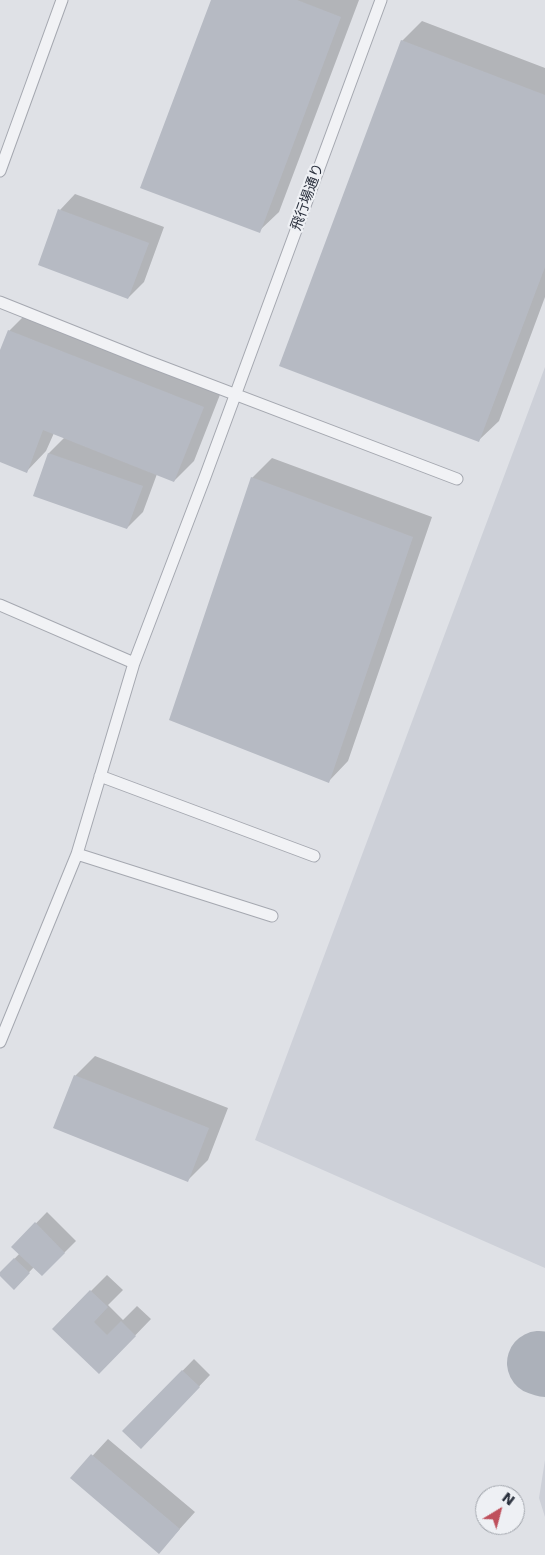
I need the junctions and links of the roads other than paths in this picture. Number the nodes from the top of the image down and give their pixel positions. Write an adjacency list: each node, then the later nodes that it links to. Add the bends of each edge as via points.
1 (62, 0): 3 (lane)
2 (381, 0): 5 (lane, 飛行場通り)
3 (0, 171)
4 (0, 302): 5 (lane)
5 (236, 394): 6 (lane); 8 (lane, 飛行場通り)
6 (457, 479)
7 (0, 605): 8 (lane)
8 (134, 663): 9 (lane, 飛行場通り)
9 (100, 776): 10 (lane, 飛行場通り); 11 (lane)
10 (77, 854): 12 (lane); 13 (lane, 飛行場通り)
11 (314, 856)
12 (272, 916)
13 (0, 1042)

